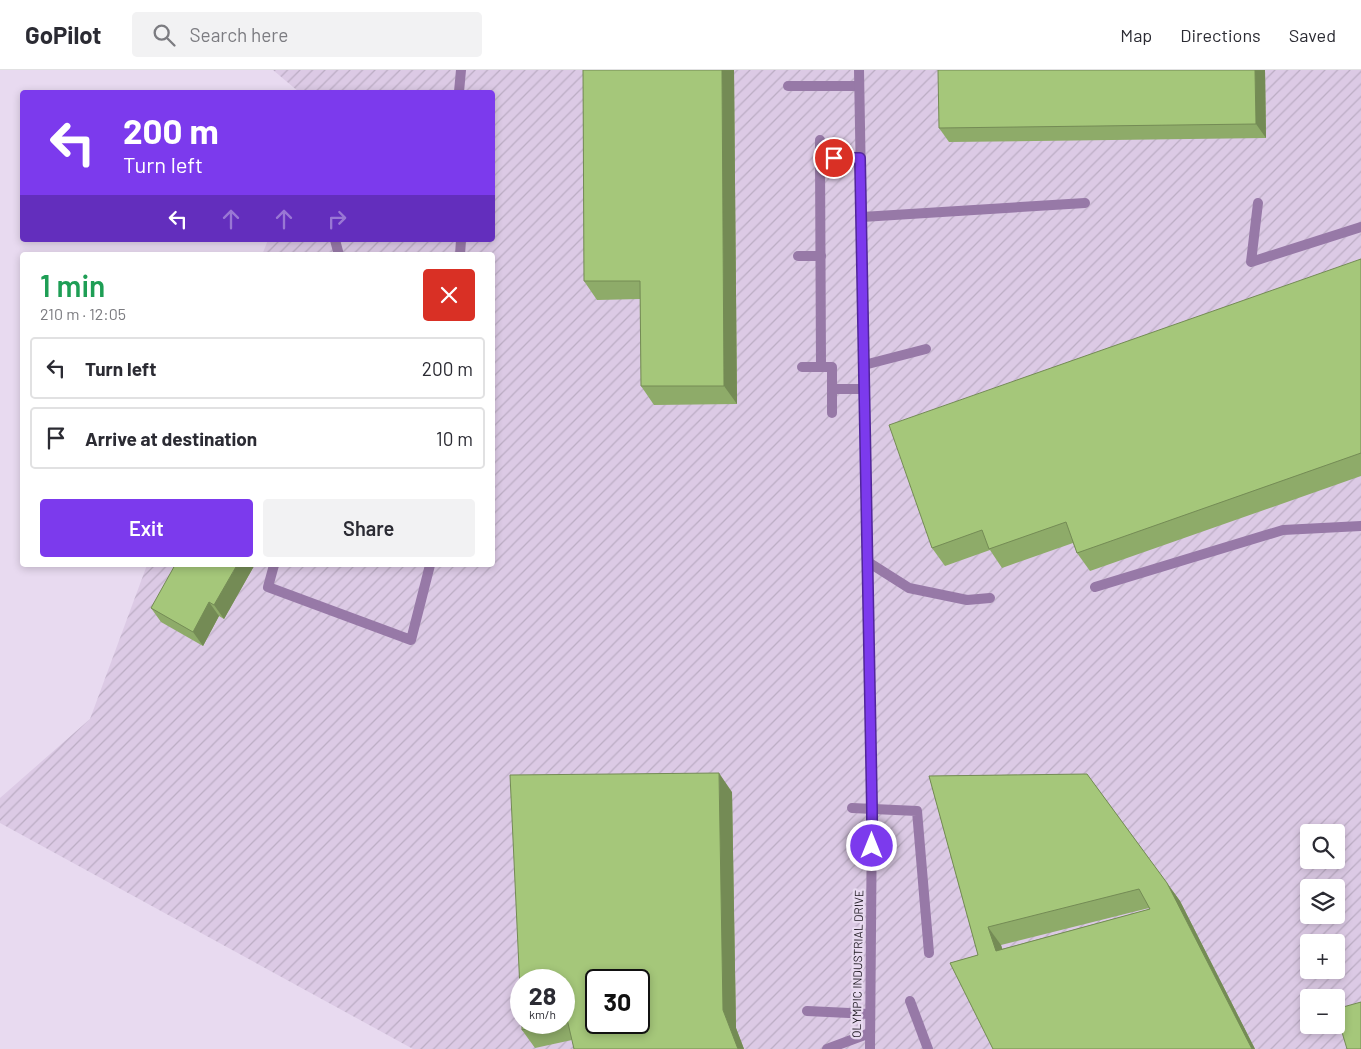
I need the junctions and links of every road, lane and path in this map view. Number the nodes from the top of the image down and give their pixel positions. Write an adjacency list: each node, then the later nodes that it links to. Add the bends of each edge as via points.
1 (462, 70): 5 (street)
2 (859, 70): 4 (street, OLYMPIC INDUSTRIAL DRIVE)
3 (788, 86): 4 (street)
4 (859, 86): 8 (street, OLYMPIC INDUSTRIAL DRIVE)
5 (459, 90)
6 (820, 140): 7 (street)
7 (820, 158): 8 (street); 14 (street)
8 (860, 158): 11 (street, OLYMPIC INDUSTRIAL DRIVE)
9 (1258, 203): 12 (street, via 1252,262)
10 (1085, 204): 11 (street)
11 (862, 217): 16 (street, OLYMPIC INDUSTRIAL DRIVE)
12 (1361, 227)
13 (798, 256): 14 (street)
14 (821, 256): 18 (street)
15 (926, 348): 16 (street)
16 (864, 365): 20 (street, OLYMPIC INDUSTRIAL DRIVE)
17 (802, 367): 18 (street)
18 (821, 367): 19 (street, via 832,367)
19 (832, 388): 20 (street); 21 (street)
20 (865, 388): 23 (street, OLYMPIC INDUSTRIAL DRIVE)
21 (832, 413)
22 (1361, 526): 26 (street, via 1283,530)
23 (868, 562): 27 (street, via 909,588 967,600); 29 (street, OLYMPIC INDUSTRIAL DRIVE)
24 (273, 567): 25 (street, via 268,587 411,640)
25 (429, 567)
26 (1095, 586)
27 (990, 598)
28 (852, 808): 29 (street)
29 (872, 809): 30 (street, via 917,811); 33 (street, OLYMPIC INDUSTRIAL DRIVE)
30 (929, 953)
31 (910, 1001): 37 (street)
32 (807, 1011): 33 (street)
33 (870, 1014): 34 (street, OLYMPIC INDUSTRIAL DRIVE)
34 (870, 1032): 35 (street); 36 (street, OLYMPIC INDUSTRIAL DRIVE)
35 (827, 1049)
36 (870, 1049)
37 (928, 1049)

